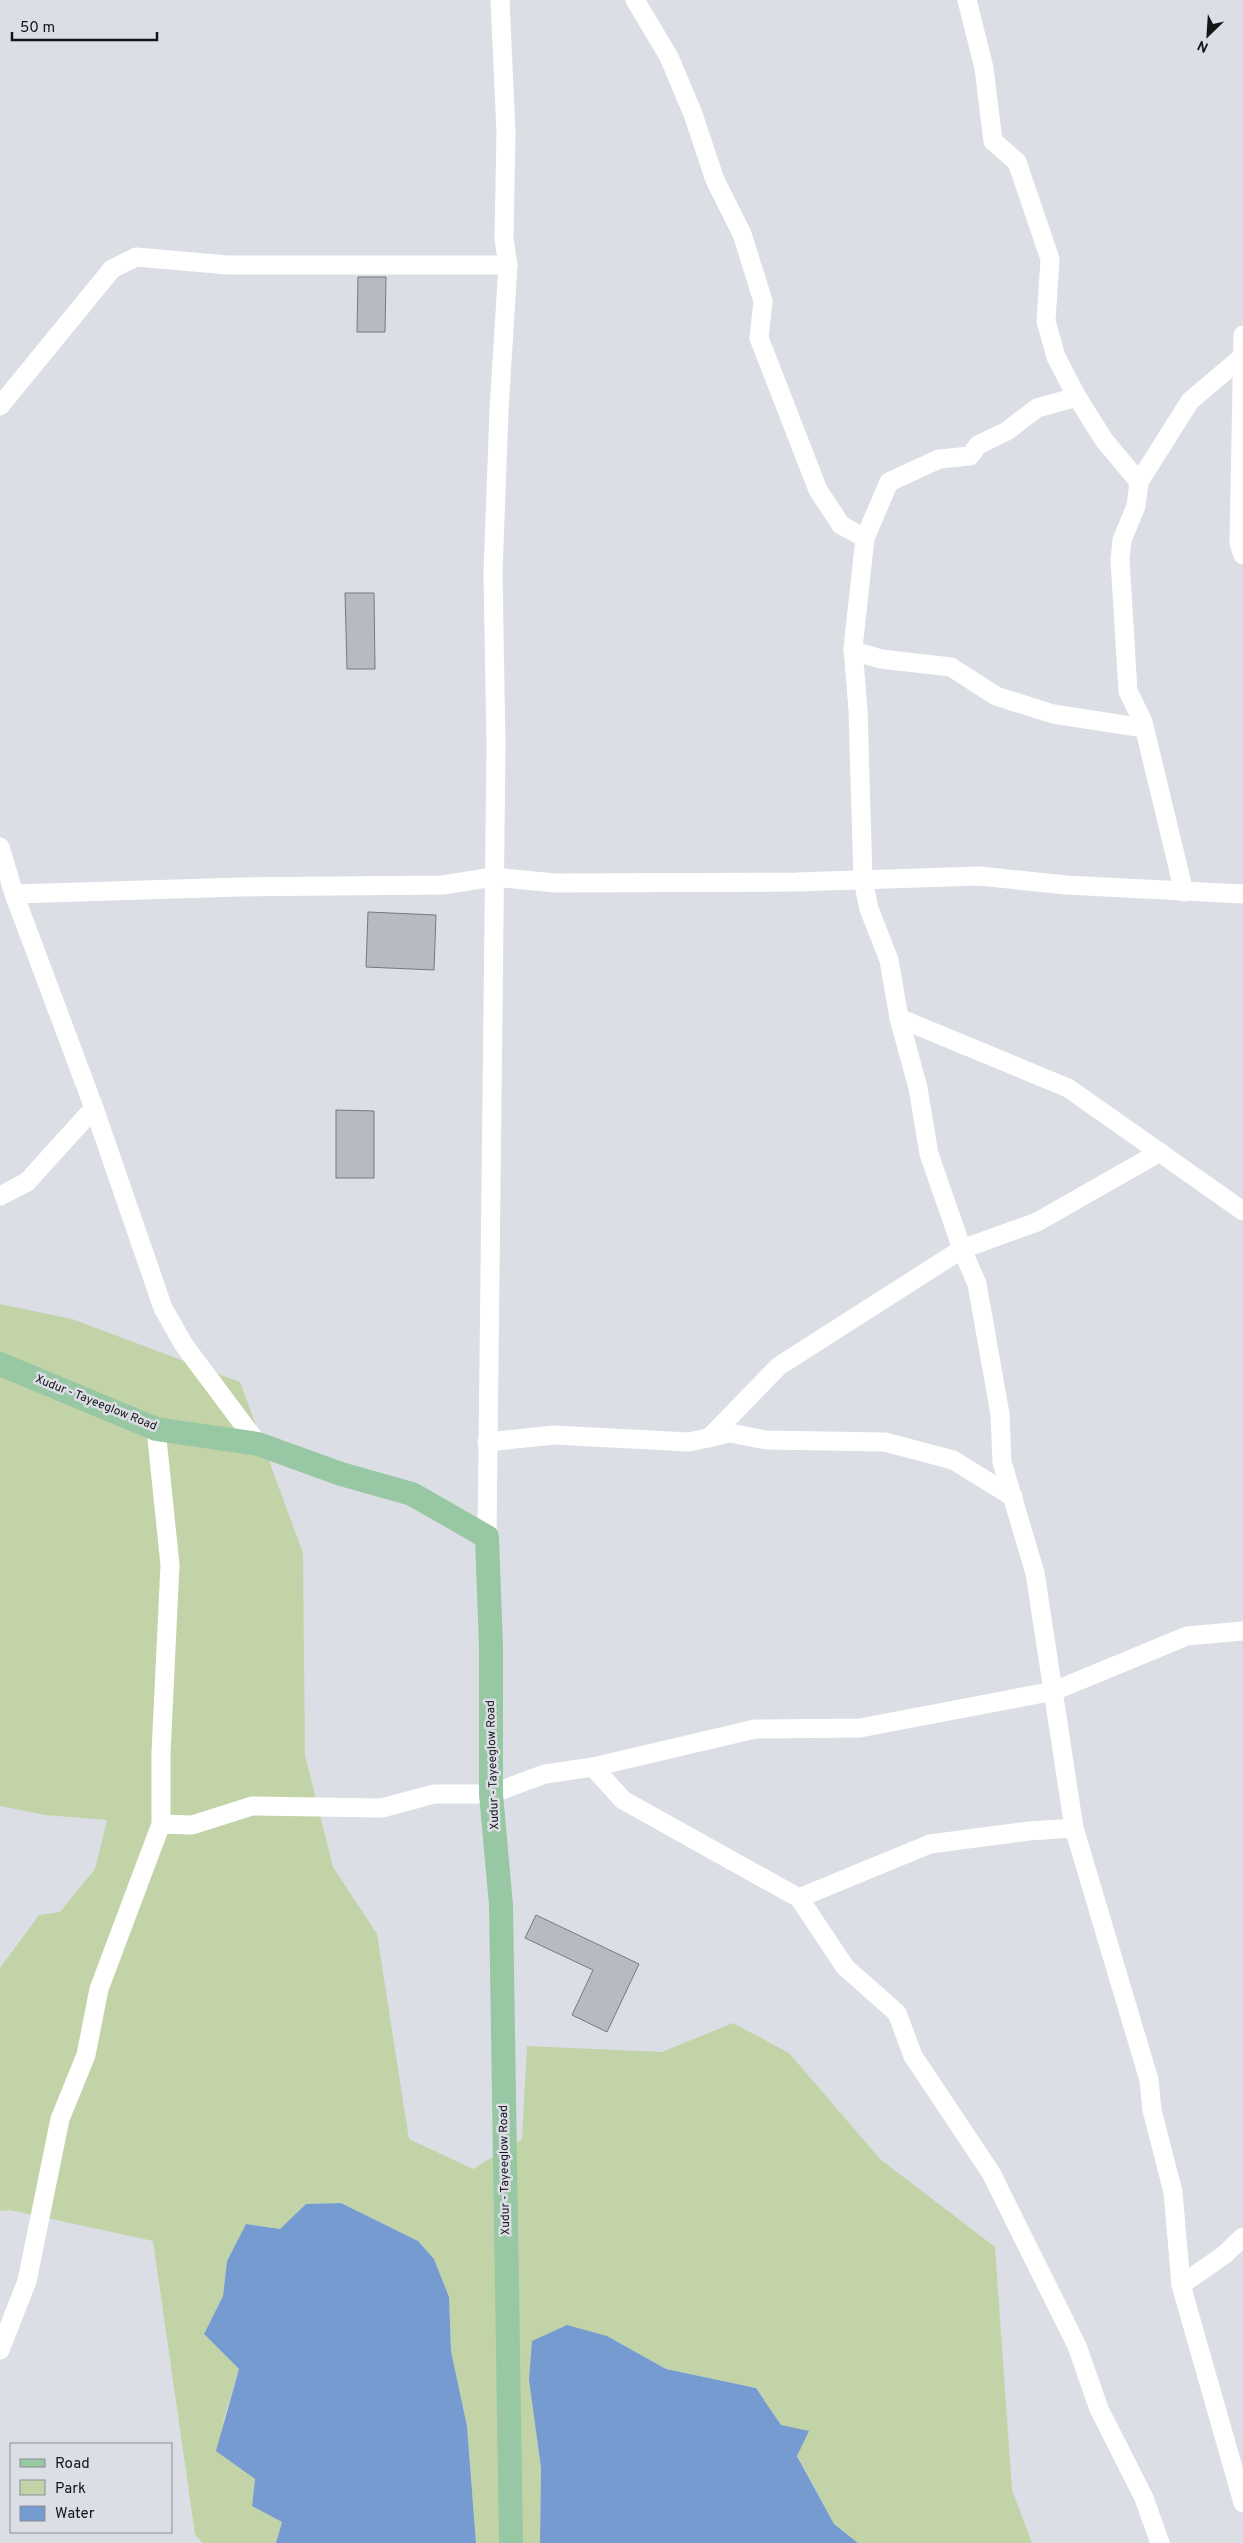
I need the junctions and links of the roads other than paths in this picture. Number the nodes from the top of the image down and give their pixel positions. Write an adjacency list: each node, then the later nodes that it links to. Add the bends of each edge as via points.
1 (500, 0): 4 (street, via 506,132 504,239)
2 (635, 0): 10 (street, via 669,57 693,114 715,180 742,234 764,301 759,338 818,490 841,525)
3 (967, 0): 7 (street, via 984,68 993,141 1016,162 1050,259 1046,321 1056,357)
4 (508, 265): 8 (street, via 228,265 136,257 112,270); 15 (street, via 493,573 496,746)
5 (1243, 335): 6 (street)
6 (1242, 358): 9 (street, via 1190,401); 11 (street, via 1240,543)
7 (1076, 397): 9 (street, via 1104,440); 10 (street, via 1037,408 1007,430 978,445 970,456 939,459 889,482)
8 (0, 406)
9 (1139, 482): 13 (street, via 1136,506 1122,540 1120,560 1128,691)
10 (865, 538): 12 (street)
11 (1243, 555)
12 (853, 651): 13 (street, via 881,660 951,666 996,696 1053,714); 16 (street)
13 (1144, 728): 17 (street)
14 (0, 847): 18 (street)
15 (493, 877): 16 (street, via 556,883); 18 (street, via 442,885); 29 (street)
16 (863, 880): 17 (street, via 979,876); 20 (street, via 869,909 889,960)
17 (1184, 892): 19 (street)
18 (14, 894): 21 (street)
19 (1243, 894)
20 (899, 1018): 22 (street, via 1068,1088); 25 (street, via 918,1088 929,1154)
21 (94, 1108): 23 (street, via 27,1182); 30 (street, via 163,1308 184,1345)
22 (1160, 1152): 24 (street); 25 (street, via 1037,1222)
23 (0, 1196)
24 (1243, 1210)
25 (962, 1248): 28 (street, via 779,1366); 31 (street, via 977,1284 1000,1414 1002,1462)
26 (0, 1364): 27 (main road, Xudur - Tayeeglow Road)
27 (156, 1429): 30 (main road, Xudur - Tayeeglow Road); 37 (street, via 170,1565)
28 (709, 1438): 29 (street, via 690,1442 554,1435); 31 (street, via 730,1433 766,1440 885,1442 953,1460)
29 (487, 1442): 32 (street)
30 (258, 1444): 32 (main road, Xudur - Tayeeglow Road, via 341,1474 412,1494)
31 (1013, 1498): 34 (street, via 1035,1573)
32 (487, 1537): 36 (main road, Xudur - Tayeeglow Road)
33 (1243, 1630): 34 (street, via 1187,1636)
34 (1054, 1691): 35 (street, via 860,1728 755,1729); 38 (street)
35 (593, 1767): 36 (street, via 545,1774); 39 (street, via 623,1800)
36 (491, 1794): 37 (street, via 434,1794 382,1808 252,1806 192,1825); 44 (main road, Xudur - Tayeeglow Road, via 501,1905)
37 (161, 1824): 42 (street, via 99,1989 86,2055 60,2119 27,2281)
38 (1074, 1828): 39 (street, via 930,1844); 41 (street, via 1149,2080 1152,2110 1173,2192)
39 (799, 1898): 45 (street, via 846,1967 897,2012 913,2056 991,2173 1077,2346 1099,2409 1144,2498)
40 (1243, 2237): 41 (street, via 1224,2255)
41 (1180, 2285): 43 (street)
42 (0, 2350)
43 (1243, 2503)
44 (511, 2543)
45 (1160, 2543)

